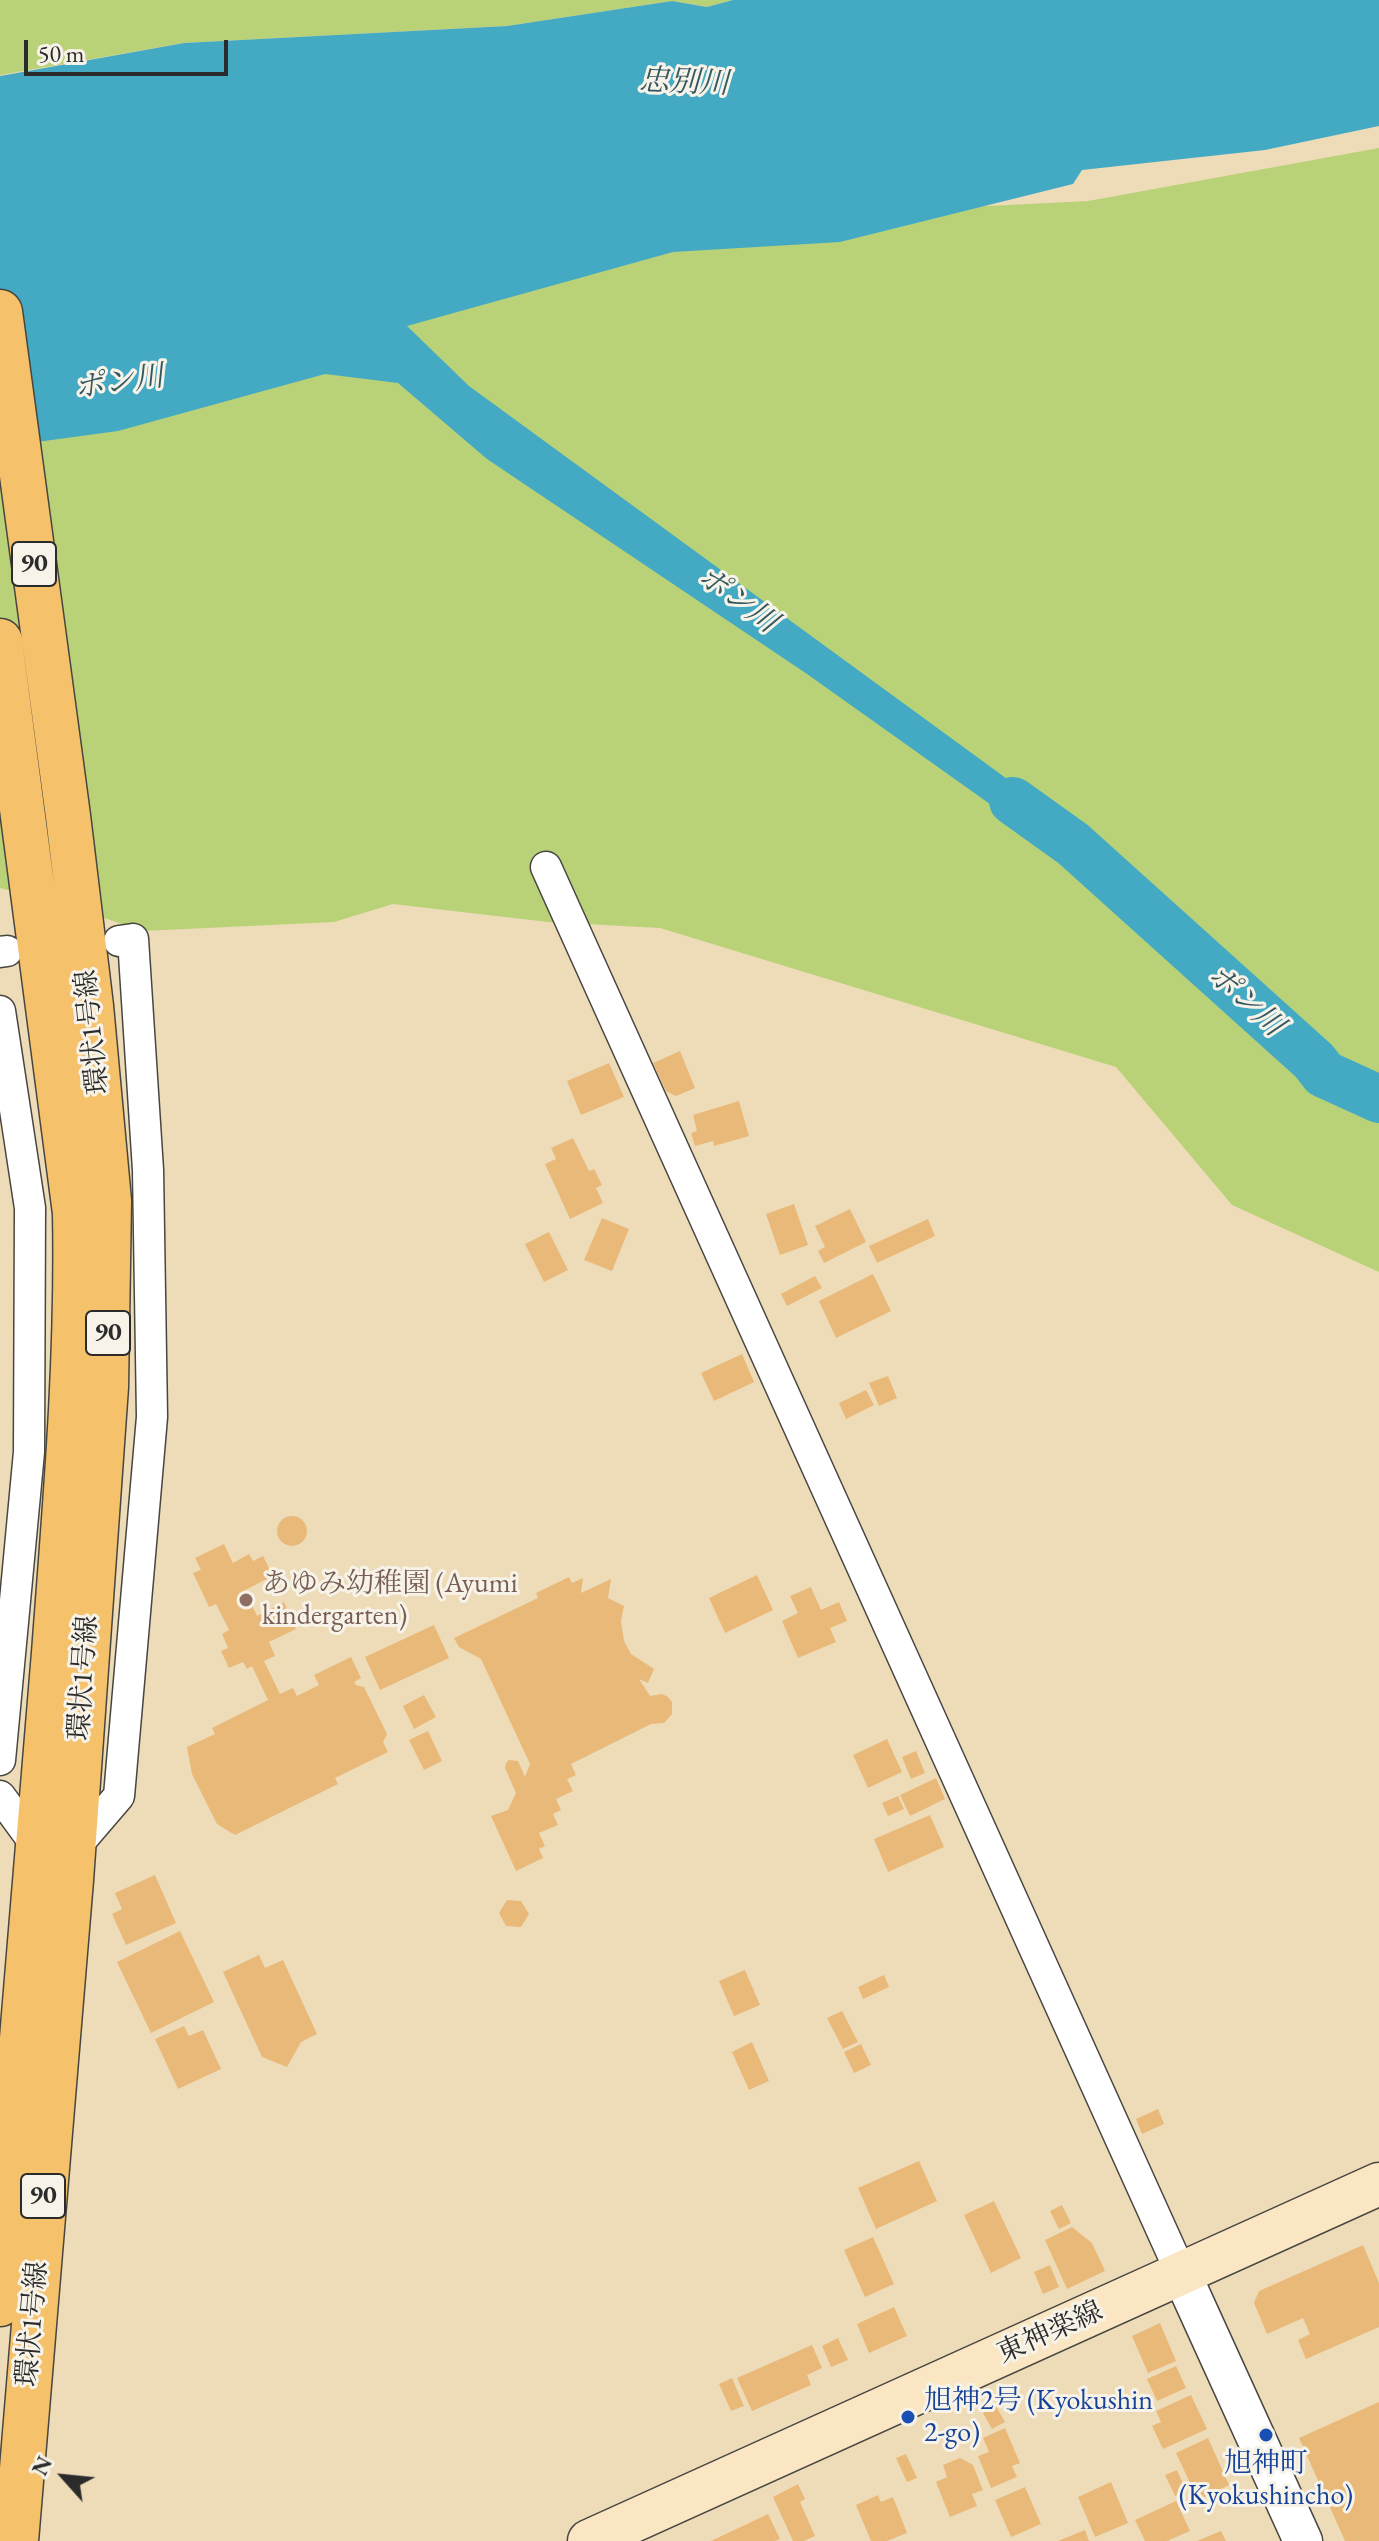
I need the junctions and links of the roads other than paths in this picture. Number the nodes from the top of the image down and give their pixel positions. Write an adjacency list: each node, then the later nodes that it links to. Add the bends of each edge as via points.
1 (0, 312): 9 (main road, 環状1号線 / 90, via 68,816 109,1201 106,1387)
2 (0, 641): 9 (main road, 環状1号線 / 90, via 75,1213 77,1301)
3 (546, 867): 12 (street)
4 (119, 941): 9 (street, via 133,939 148,1170 152,1417 119,1796)
5 (0, 1011): 6 (street, via 30,1208)
6 (14, 1452): 7 (street)
7 (0, 1760)
8 (0, 1796): 9 (street)
9 (55, 1851): 10 (main road, 環状1号線 / 90)
10 (22, 2121): 13 (main road, 環状1号線 / 90); 14 (main road, 環状1号線 / 90)
11 (1379, 2184): 12 (main road, 東神楽線)
12 (1181, 2273): 15 (main road, 東神楽線); 16 (street)
13 (0, 2304)
14 (16, 2541)
15 (589, 2541)
16 (1303, 2541)

